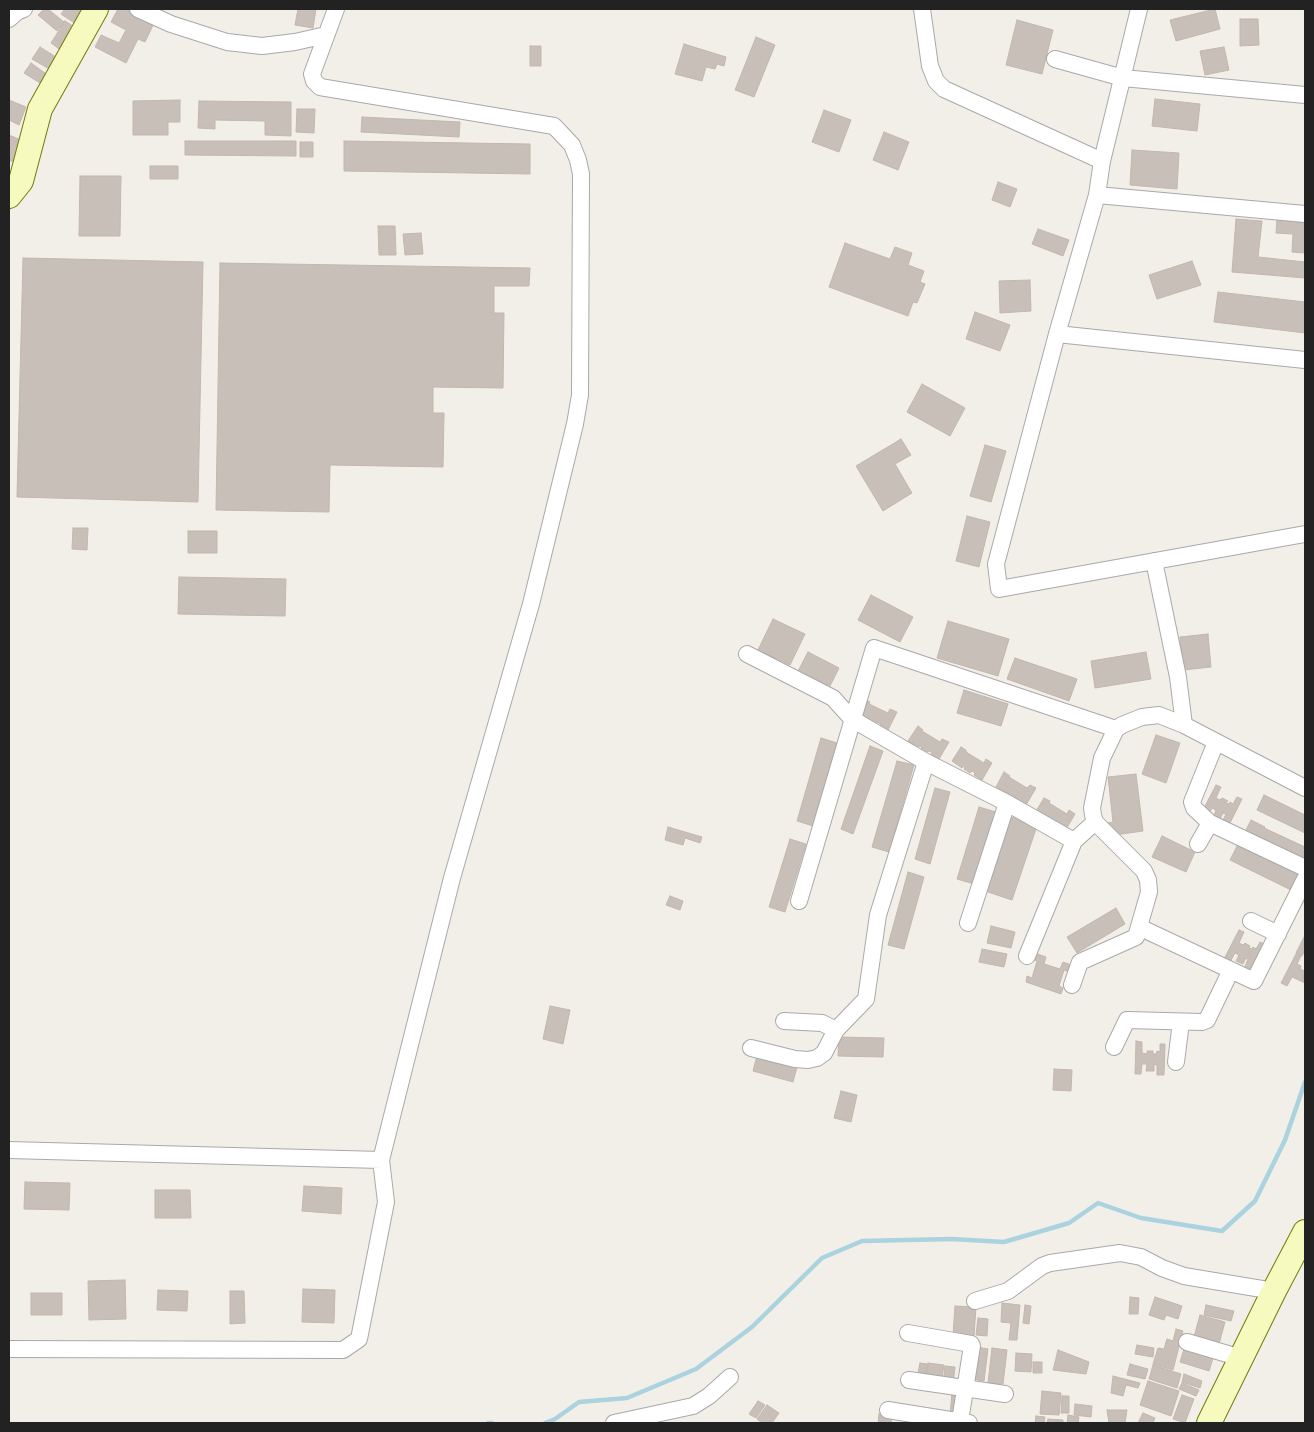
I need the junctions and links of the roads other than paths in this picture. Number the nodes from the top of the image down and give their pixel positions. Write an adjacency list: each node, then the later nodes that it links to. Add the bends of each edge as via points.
1 (24, 9): 7 (street)
2 (96, 9): 14 (street, via 40,109 21,181)
3 (138, 9): 8 (street, via 171,24 227,42 262,46)
4 (336, 9): 8 (street)
5 (922, 9): 12 (street, via 930,66 936,81 944,89)
6 (1139, 9): 10 (street)
7 (9, 19)
8 (326, 35): 50 (street, via 312,74 320,87 554,126 572,145 581,174 580,387 576,417 531,604 452,878)
9 (1055, 59): 10 (street)
10 (1123, 78): 11 (street); 12 (street)
11 (1305, 95)
12 (1102, 161): 13 (street)
13 (1097, 195): 15 (street); 16 (street)
14 (9, 196)
15 (1305, 214)
16 (1057, 334): 17 (street); 19 (street, via 996,564 1000,589)
17 (1305, 360)
18 (1305, 534): 19 (street)
19 (1154, 560): 22 (street, via 1178,677)
20 (747, 654): 21 (street, via 833,698)
21 (852, 719): 23 (street, via 874,648); 25 (street); 34 (street)
22 (1184, 725): 23 (street, via 1160,715 1142,716); 24 (street)
23 (1116, 729): 28 (street, via 1102,758 1092,808)
24 (1216, 742): 26 (street); 29 (street, via 1192,802 1194,808)
25 (926, 762): 27 (street); 45 (street, via 878,915 866,999)
26 (1305, 788)
27 (1007, 803): 30 (street); 37 (street)
28 (1095, 822): 30 (street); 38 (street, via 1144,871 1148,880 1149,892)
29 (1210, 822): 31 (street); 32 (street)
30 (1074, 841): 40 (street)
31 (1198, 844)
32 (1305, 868)
33 (1305, 879): 35 (street)
34 (799, 901)
35 (1299, 907): 39 (street)
36 (1251, 921): 39 (street)
37 (968, 923)
38 (1139, 927): 41 (street); 42 (street, via 1136,937 1080,962)
39 (1278, 934): 41 (street, via 1254,980)
40 (1027, 956)
41 (1231, 970): 44 (street, via 1208,1020)
42 (1072, 985)
43 (784, 1021): 45 (street, via 822,1023)
44 (1181, 1022): 46 (street, via 1127,1020); 48 (street)
45 (836, 1030): 47 (street, via 824,1053 808,1060)
46 (1114, 1047)
47 (751, 1048)
48 (1176, 1062)
49 (9, 1150): 50 (street)
50 (381, 1160): 56 (street, via 386,1202 359,1338 343,1350)
51 (1305, 1232): 52 (street)
52 (1274, 1291): 53 (street, via 1184,1276 1142,1257 1120,1253 1050,1263 1001,1295); 57 (street)
53 (975, 1301)
54 (908, 1333): 60 (street, via 971,1344)
55 (1187, 1342): 57 (street)
56 (9, 1349)
57 (1241, 1358): 67 (street)
58 (730, 1376): 63 (street, via 703,1401)
59 (909, 1380): 60 (street)
60 (966, 1389): 61 (street); 64 (street)
61 (1005, 1394)
62 (888, 1410): 64 (street)
63 (656, 1413): 65 (street); 66 (street)
64 (965, 1422)
65 (614, 1423)
66 (671, 1423)
67 (1209, 1423)

